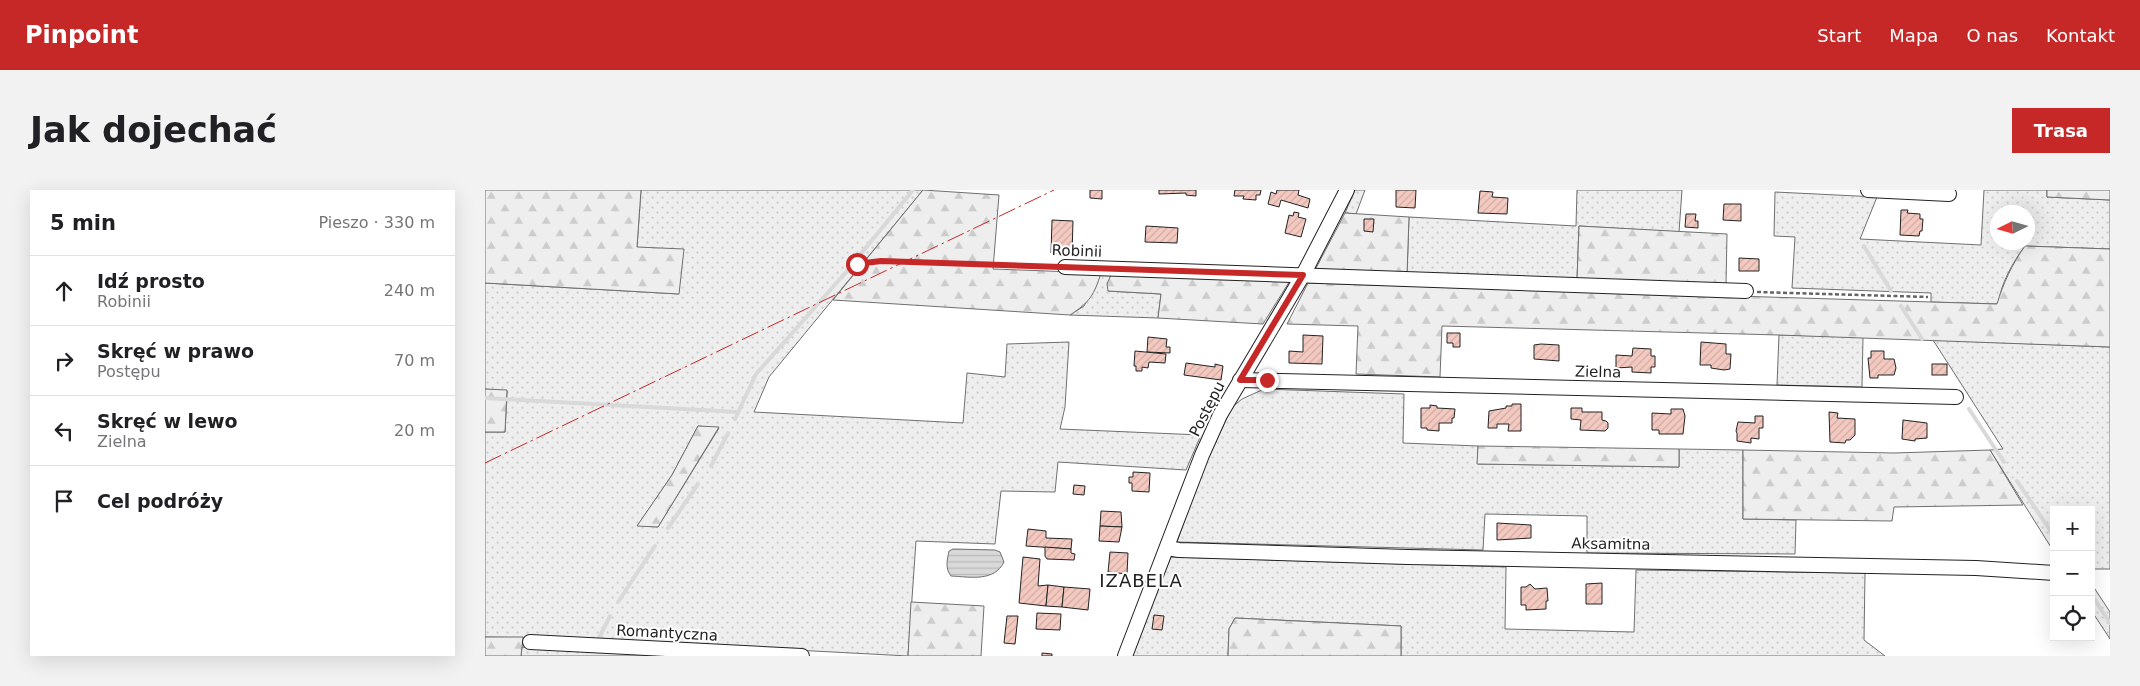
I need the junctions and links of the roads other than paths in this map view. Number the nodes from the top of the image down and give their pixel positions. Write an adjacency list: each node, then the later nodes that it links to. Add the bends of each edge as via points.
1 (1347, 190): 5 (street, Postępu)
2 (1867, 190): 3 (street)
3 (1949, 194)
4 (1065, 267): 5 (street, Robinii)
5 (1303, 275): 6 (street, Robinii); 7 (street, Postępu)
6 (1746, 291)
7 (1240, 380): 8 (street, Zielna); 9 (street, Postępu, via 1202,455)
8 (1956, 397)
9 (1167, 548): 10 (street, Aksamitna, via 1408,557 1976,568); 13 (street, Postępu)
10 (2050, 573)
11 (530, 642): 12 (street, Romantyczna)
12 (802, 656)
13 (1125, 656)

